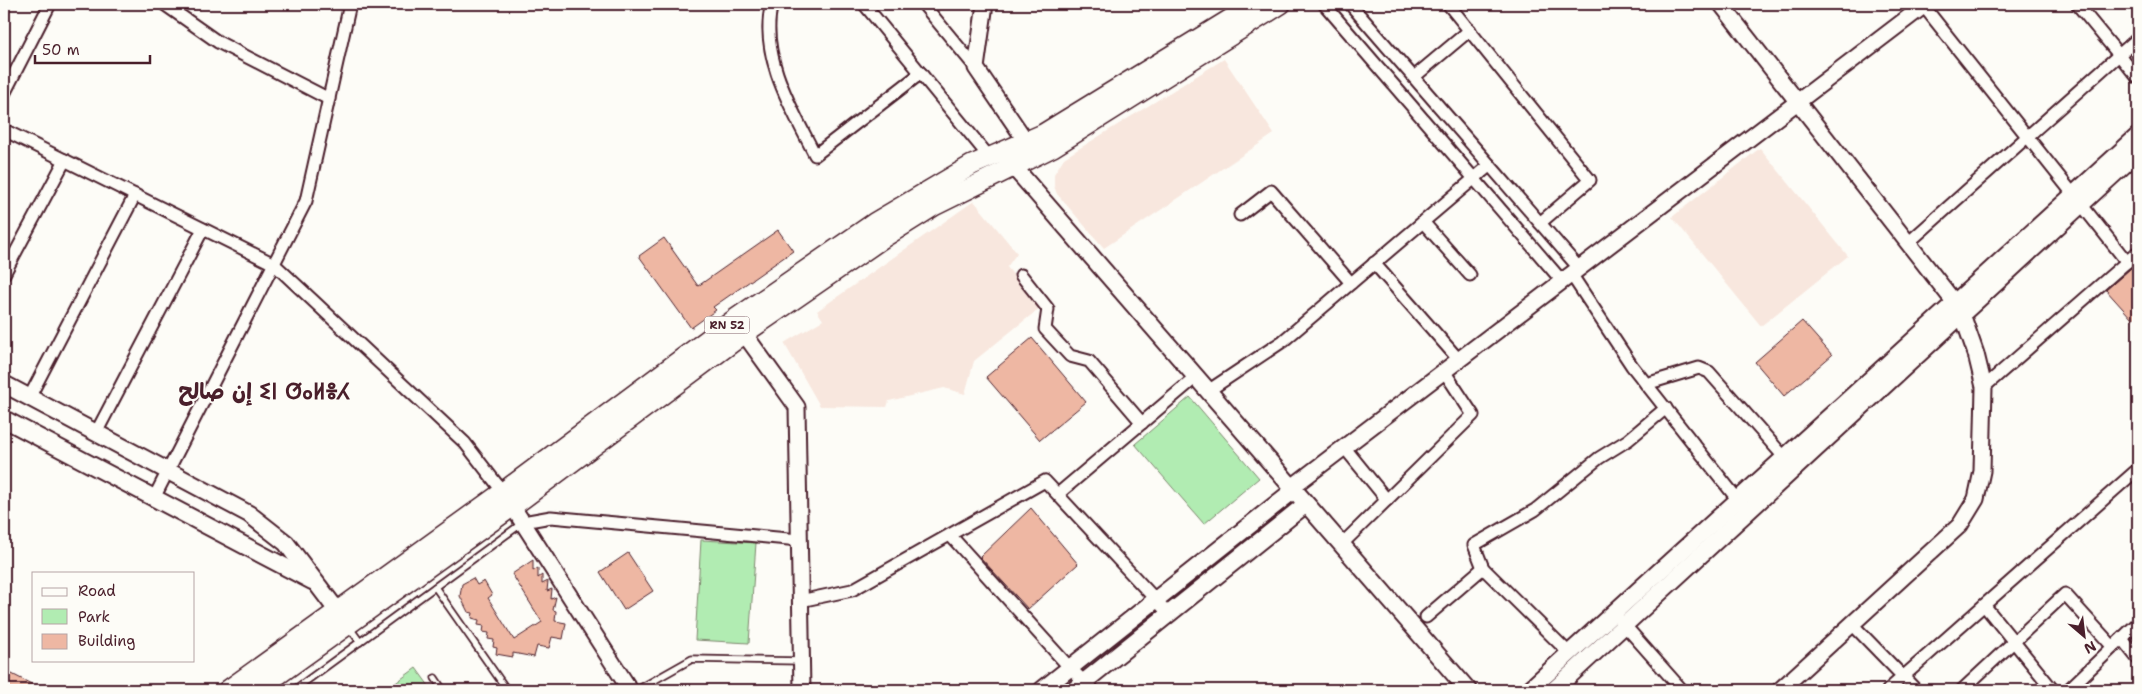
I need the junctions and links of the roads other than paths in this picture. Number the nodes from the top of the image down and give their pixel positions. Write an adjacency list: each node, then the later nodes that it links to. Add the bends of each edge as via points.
1 (50, 4): 23 (street)
2 (350, 4): 24 (street)
3 (767, 4): 20 (street, via 771,7 767,23 771,54 787,99 815,155)
4 (864, 4): 20 (street)
5 (923, 4): 19 (street)
6 (986, 4): 19 (street)
7 (1255, 4): 29 (main road, RN 52, via 1051,129)
8 (1280, 4): 29 (main road, RN 52, via 1053,147)
9 (1324, 4): 34 (street)
10 (1350, 4): 21 (street)
11 (1448, 4): 16 (street)
12 (1924, 4): 25 (street); 28 (street)
13 (2077, 4): 18 (street)
14 (170, 5): 24 (street, via 218,42)
15 (1723, 5): 25 (street)
16 (1470, 30): 21 (street); 39 (street, via 1590,180)
17 (2138, 38): 18 (street)
18 (2119, 55): 22 (street); 28 (street)
19 (976, 68): 29 (street)
20 (921, 73): 31 (street)
21 (1414, 77): 33 (street)
22 (2138, 78)
23 (4, 94)
24 (329, 98): 45 (street, via 306,201)
25 (1798, 102): 41 (street); 47 (street)
26 (4, 130): 32 (street)
27 (2138, 136): 36 (main road)
28 (2027, 137): 36 (street); 41 (street)
29 (1031, 148): 31 (main road, RN 52)
30 (2138, 152): 36 (main road)
31 (1001, 158): 52 (main road, RN 52, via 927,211); 55 (main road)
32 (64, 160): 35 (street); 46 (street)
33 (1490, 164): 34 (street); 39 (street)
34 (1474, 178): 38 (street); 47 (street)
35 (135, 195): 40 (street); 60 (street)
36 (2077, 200): 43 (street); 51 (main road)
37 (1240, 215): 50 (street, via 1271,191)
38 (1422, 222): 44 (street); 49 (street)
39 (1540, 222): 47 (street)
40 (202, 229): 45 (street); 64 (street)
41 (1908, 243): 51 (street)
42 (2138, 252): 43 (street)
43 (2127, 262): 58 (street)
44 (1374, 263): 50 (street); 53 (street)
45 (274, 264): 68 (street); 72 (street, via 465,443)
46 (4, 274)
47 (1571, 274): 53 (street); 57 (street)
48 (1021, 275): 63 (street, via 1048,309 1045,329 1070,356 1089,361)
49 (1470, 275)
50 (1351, 282): 59 (street, via 1283,340)
51 (1959, 309): 58 (street); 66 (main road); 89 (main road)
52 (740, 326): 72 (main road, RN 52); 78 (street, via 797,407)
53 (1459, 360): 54 (street)
54 (1444, 371): 65 (street); 73 (street, via 1473,415)
55 (1196, 377): 59 (main road); 63 (street)
56 (4, 384): 60 (main road)
57 (1646, 384): 61 (street); 66 (street, via 1699,368 1709,372)
58 (1984, 387): 90 (street, via 1982,471 1976,498 1960,525)
59 (1208, 391): 69 (main road)
60 (29, 398): 64 (main road)
61 (1666, 408): 74 (street); 80 (street, via 1535,510 1474,545)
62 (4, 419): 71 (main road)
63 (1142, 424): 70 (street)
64 (96, 433): 68 (main road)
65 (1344, 447): 69 (street); 73 (street)
66 (1785, 458): 74 (main road)
67 (2138, 469): 85 (street)
68 (168, 471): 71 (street); 81 (main road, via 249,514 286,543)
69 (1293, 489): 75 (main road); 83 (main road)
70 (1058, 494): 77 (street, via 1045,481); 83 (street)
71 (154, 498): 81 (main road)
72 (508, 499): 76 (street); 88 (main road, RN 52)
73 (1387, 500): 79 (street)
74 (1738, 500): 89 (main road)
75 (1306, 504): 79 (main road); 86 (main road)
76 (523, 522): 78 (street, via 551,517); 82 (lane); 107 (street)
77 (950, 534): 84 (street, via 852,590); 98 (street)
78 (799, 540): 84 (street)
79 (1341, 545): 110 (main road)
80 (1483, 568): 87 (street); 95 (street)
81 (318, 584): 88 (main road)
82 (435, 587): 92 (lane); 106 (lane)
83 (1155, 600): 86 (street); 98 (main road)
84 (800, 602): 97 (street)
85 (1984, 605): 93 (street); 99 (street)
86 (1168, 614): 101 (main road)
87 (1426, 617)
88 (343, 618): 92 (lane); 102 (main road, RN 52); 103 (main road, RN 52)
89 (1619, 619): 95 (main road); 112 (main road); 113 (street)
90 (1852, 624): 99 (street); 114 (street)
91 (2138, 624): 94 (street)
92 (360, 642): 104 (lane)
93 (2014, 642): 94 (street, via 2066,594); 117 (street); 118 (street)
94 (2118, 643): 96 (street); 119 (street)
95 (1570, 654): 111 (main road)
96 (2138, 659)
97 (801, 661): 107 (lane, via 692,658); 108 (street)
98 (1070, 668): 101 (street); 109 (main road)
99 (1904, 676): 115 (street); 116 (street)
100 (435, 678): 105 (lane)
101 (1084, 687)
102 (228, 690)
103 (257, 690)
104 (294, 690)
105 (443, 690)
106 (507, 690)
107 (630, 690)
108 (802, 690)
109 (1042, 690)
110 (1468, 690)
111 (1529, 690)
112 (1554, 690)
113 (1682, 690)
114 (1780, 690)
115 (1888, 690)
116 (1916, 690)
117 (1962, 690)
118 (2053, 690)
119 (2068, 690)

